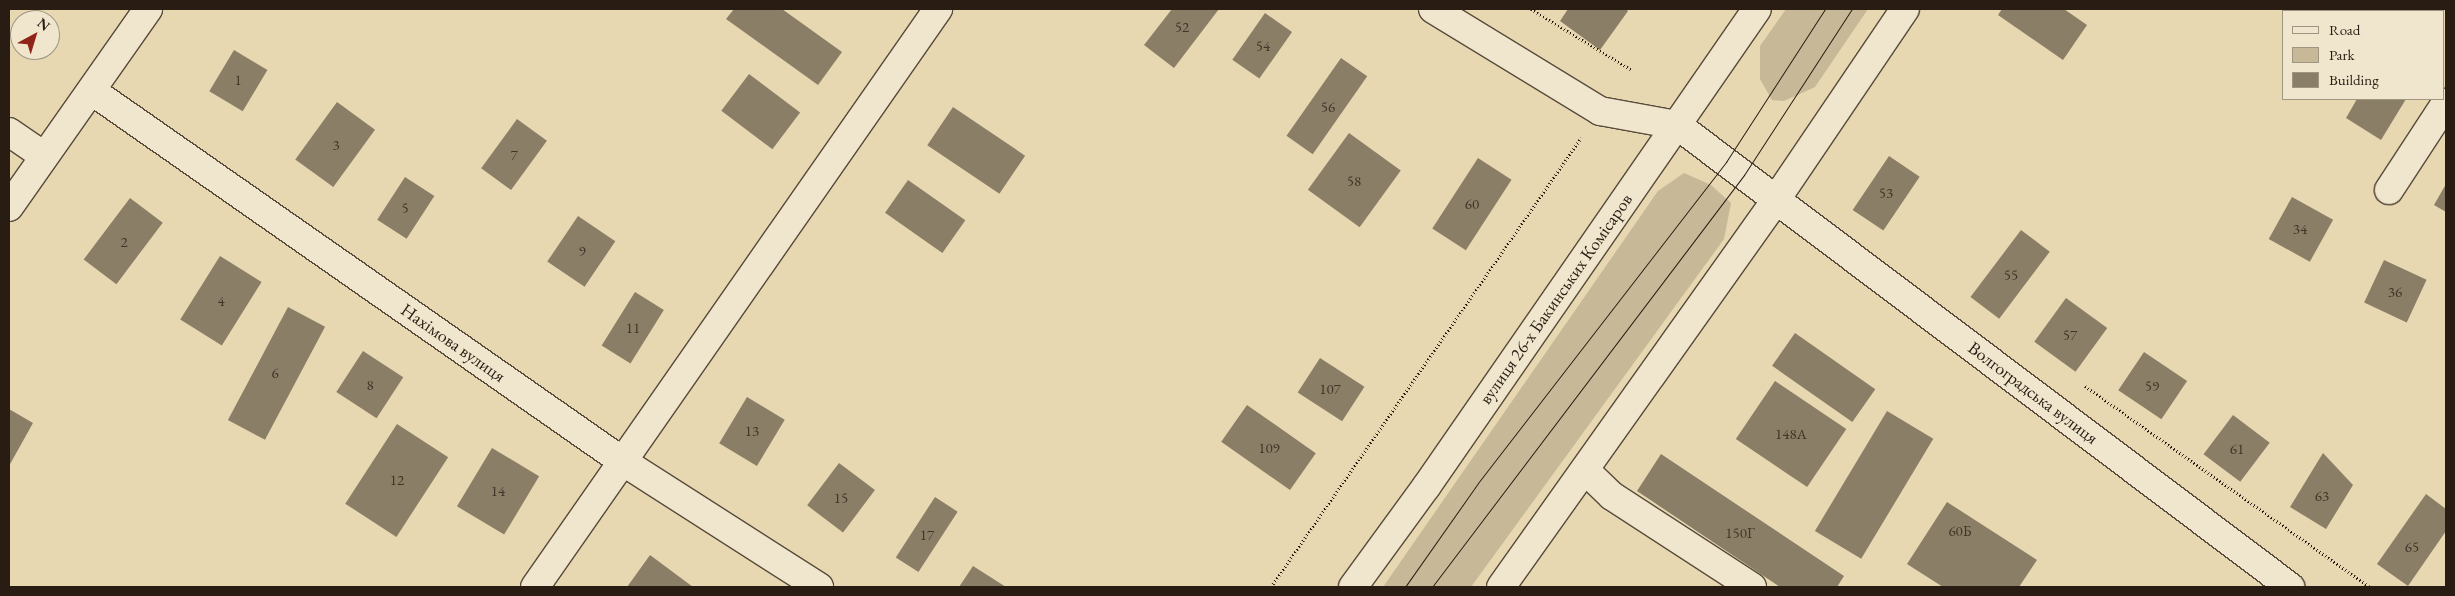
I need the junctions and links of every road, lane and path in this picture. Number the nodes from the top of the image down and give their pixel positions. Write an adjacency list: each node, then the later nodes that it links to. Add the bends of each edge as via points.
1 (148, 9): 8 (street)
2 (938, 9): 18 (street)
3 (1433, 9): 10 (street)
4 (1531, 9): 7 (path)
5 (1757, 9): 11 (street, вулиця 26-х Бакинських Комісаров)
6 (1905, 9): 15 (street)
7 (1632, 70)
8 (92, 90): 13 (street); 18 (street, Нахімова вулиця)
9 (2446, 103): 14 (street)
10 (1600, 111): 11 (street); 22 (path)
11 (1678, 125): 15 (street, Волгоградська вулиця); 23 (street, вулиця 26-х Бакинських Комісаров)
12 (9, 132): 13 (street)
13 (44, 156): 16 (street)
14 (2389, 190)
15 (1776, 198): 19 (street); 26 (street, Волгоградська вулиця)
16 (9, 207)
17 (2079, 381): 27 (path)
18 (622, 461): 20 (street); 21 (street, Нахімова вулиця)
19 (1585, 470): 24 (street); 25 (street, via 1612,496)
20 (535, 587)
21 (819, 587)
22 (1271, 587)
23 (1353, 587)
24 (1501, 587)
25 (1752, 587)
26 (2290, 587)
27 (2370, 587)

